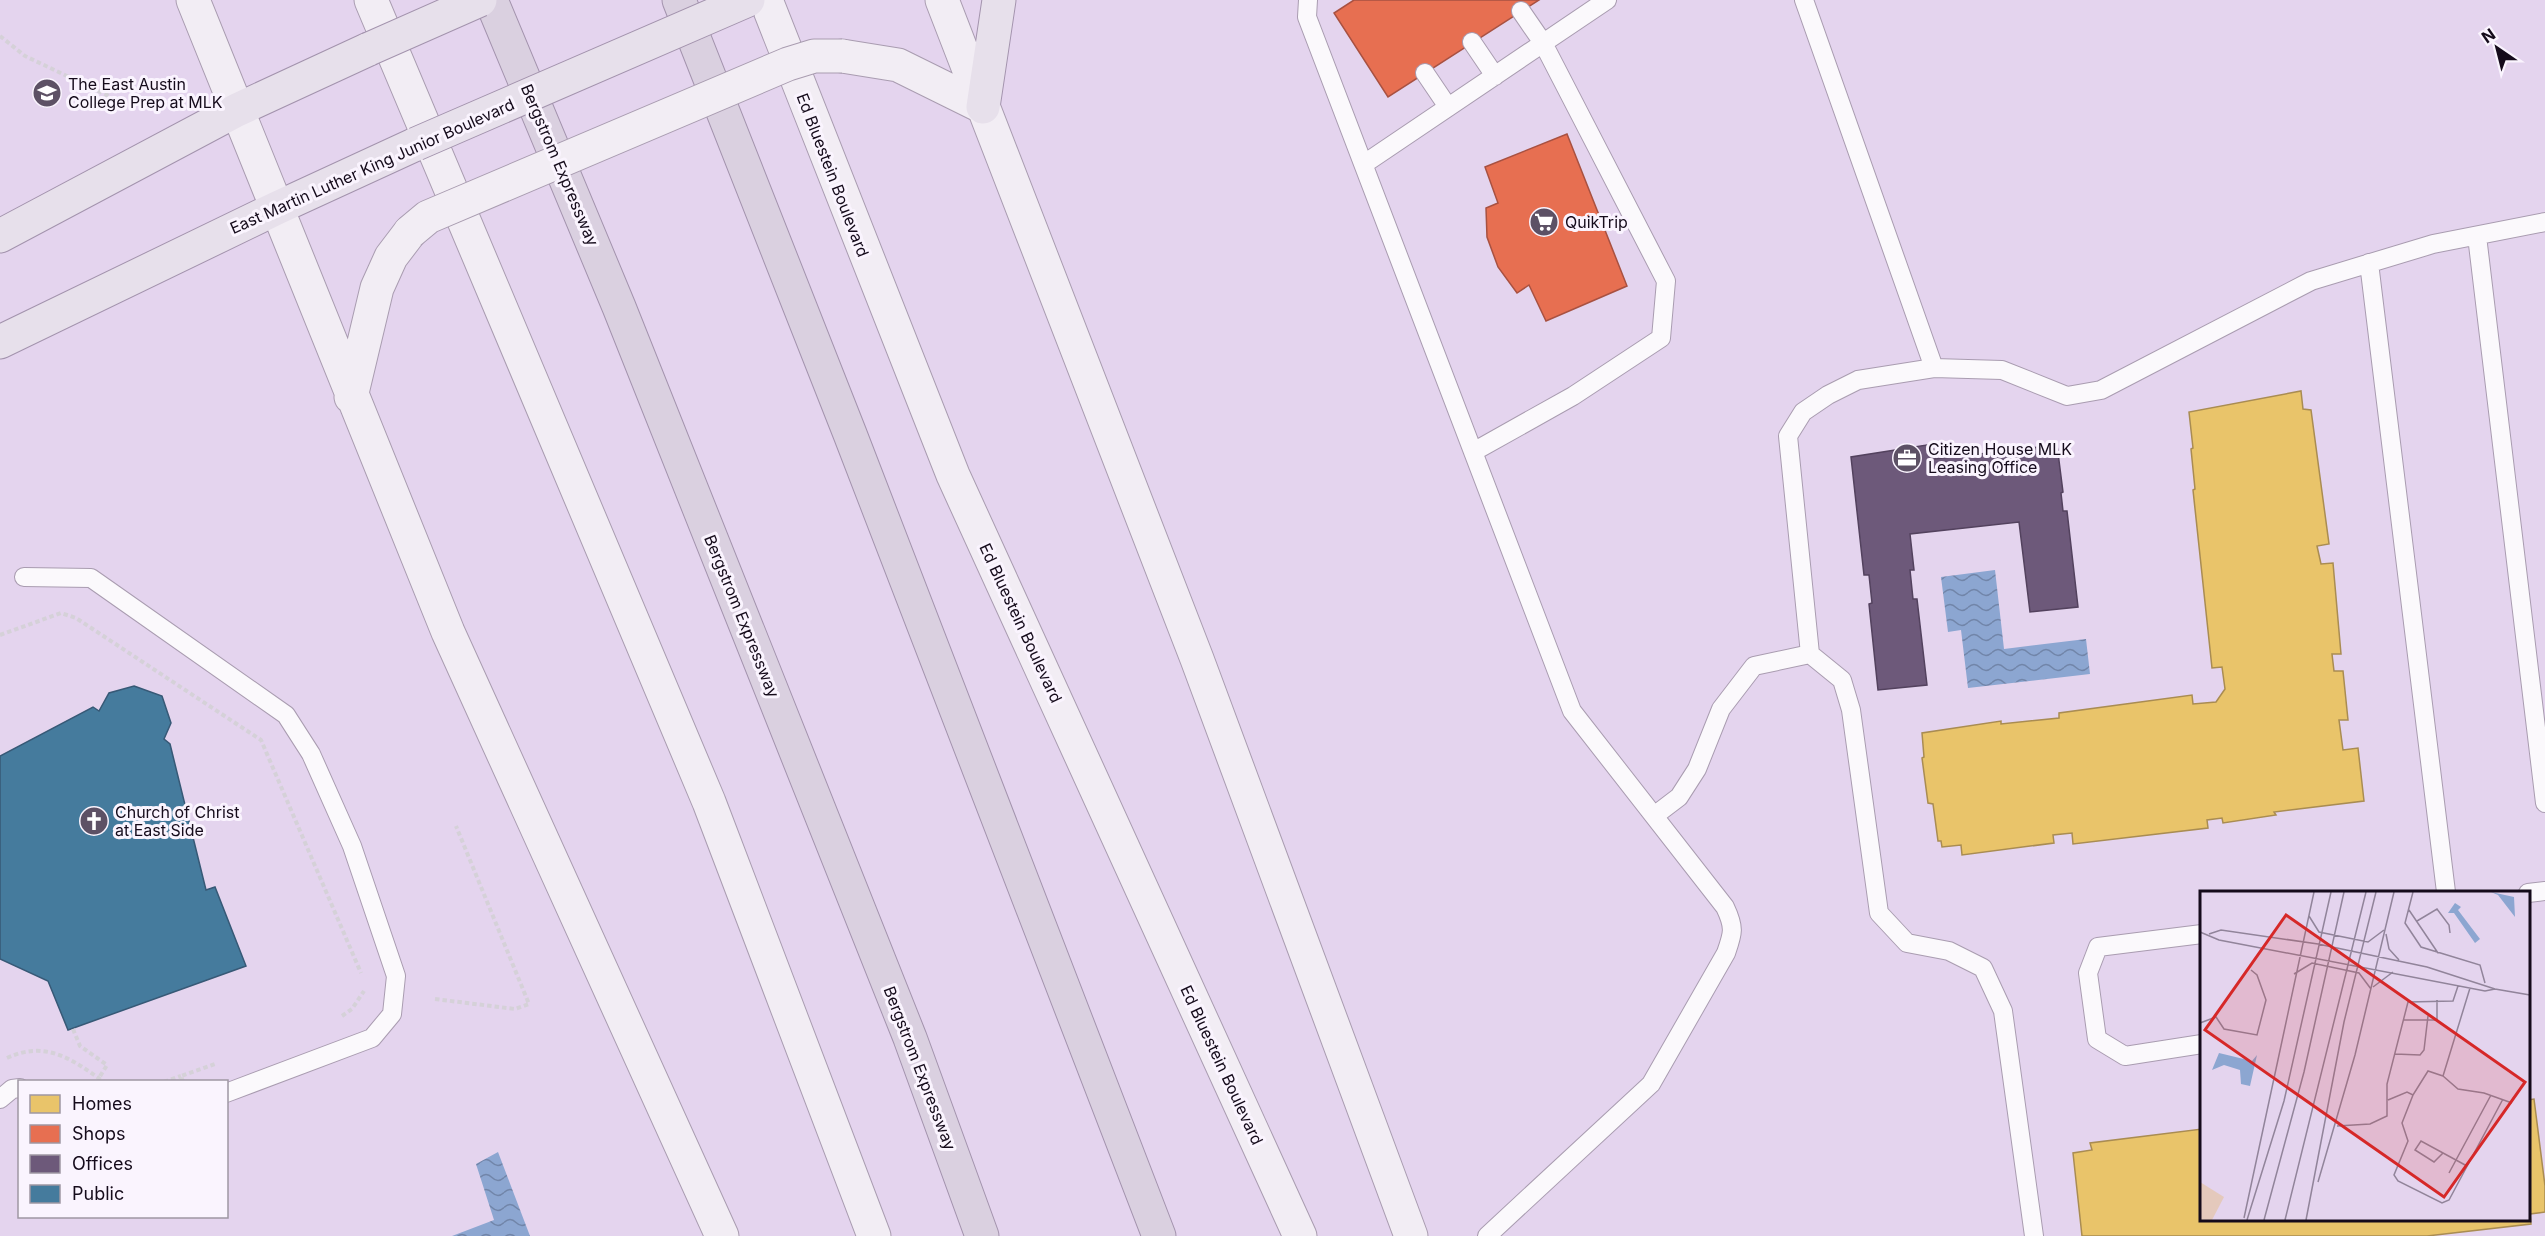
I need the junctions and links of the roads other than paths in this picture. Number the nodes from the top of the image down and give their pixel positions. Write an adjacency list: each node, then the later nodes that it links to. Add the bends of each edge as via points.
1 (193, 0): 20 (main road)
2 (371, 0): 44 (main road, via 710,802)
3 (480, 0): 20 (main road, bridge)
4 (491, 0): 45 (highway, Bergstrom Expressway, via 624,318 910,1038)
5 (679, 0): 46 (highway)
6 (748, 0): 22 (main road, East Martin Luther King Junior Boulevard, bridge)
7 (766, 0): 47 (main road, Ed Bluestein Boulevard, via 953,476)
8 (942, 0): 18 (main road)
9 (999, 0): 18 (main road)
10 (1308, 0): 21 (lane, via 1307,17)
11 (1607, 0): 15 (lane)
12 (1804, 0): 28 (lane)
13 (1521, 11): 15 (lane)
14 (1473, 42): 17 (lane)
15 (1543, 43): 17 (lane); 30 (lane, via 1666,281 1660,338 1573,396)
16 (1425, 73): 19 (lane)
17 (1495, 76): 19 (lane)
18 (983, 107): 29 (main road, bridge, via 898,65 814,56 428,217 391,256 377,288); 48 (main road, via 1197,658)
19 (1448, 107): 21 (lane)
20 (237, 110): 22 (main road); 24 (main road)
21 (1364, 164): 30 (lane)
22 (277, 208): 27 (main road, East Martin Luther King Junior Boulevard); 29 (main road)
23 (2545, 222): 25 (lane)
24 (0, 236)
25 (2476, 236): 26 (lane, via 2433,244); 33 (lane)
26 (2368, 264): 28 (lane, via 2311,281 2101,390 2067,396 2002,370); 35 (lane)
27 (0, 342)
28 (1934, 368): 32 (lane, via 1858,380 1803,412 1788,436)
29 (351, 397): 43 (main road, via 448,632)
30 (1473, 452): 34 (lane, via 1572,711)
31 (24, 577): 41 (lane, via 91,578 286,715 311,754 352,846 396,976 392,1014 372,1038)
32 (1810, 654): 34 (lane, via 1754,666 1721,709 1697,769 1679,797); 50 (lane, via 1842,680 1851,710 1879,913 1907,943 1949,951 1983,968 2003,1011)
33 (2545, 803)
34 (1654, 816): 49 (lane, via 1725,907 1733,933 1726,953 1651,1084)
35 (2446, 891)
36 (2545, 891): 37 (lane)
37 (2530, 893)
38 (2200, 934): 39 (lane, via 2098,948 2088,973 2097,1039 2125,1056)
39 (2200, 1044)
40 (18, 1088): 42 (lane)
41 (228, 1092)
42 (0, 1099)
43 (722, 1236)
44 (874, 1236)
45 (982, 1236)
46 (1159, 1236)
47 (1300, 1236)
48 (1411, 1236)
49 (1487, 1236)
50 (2034, 1236)

